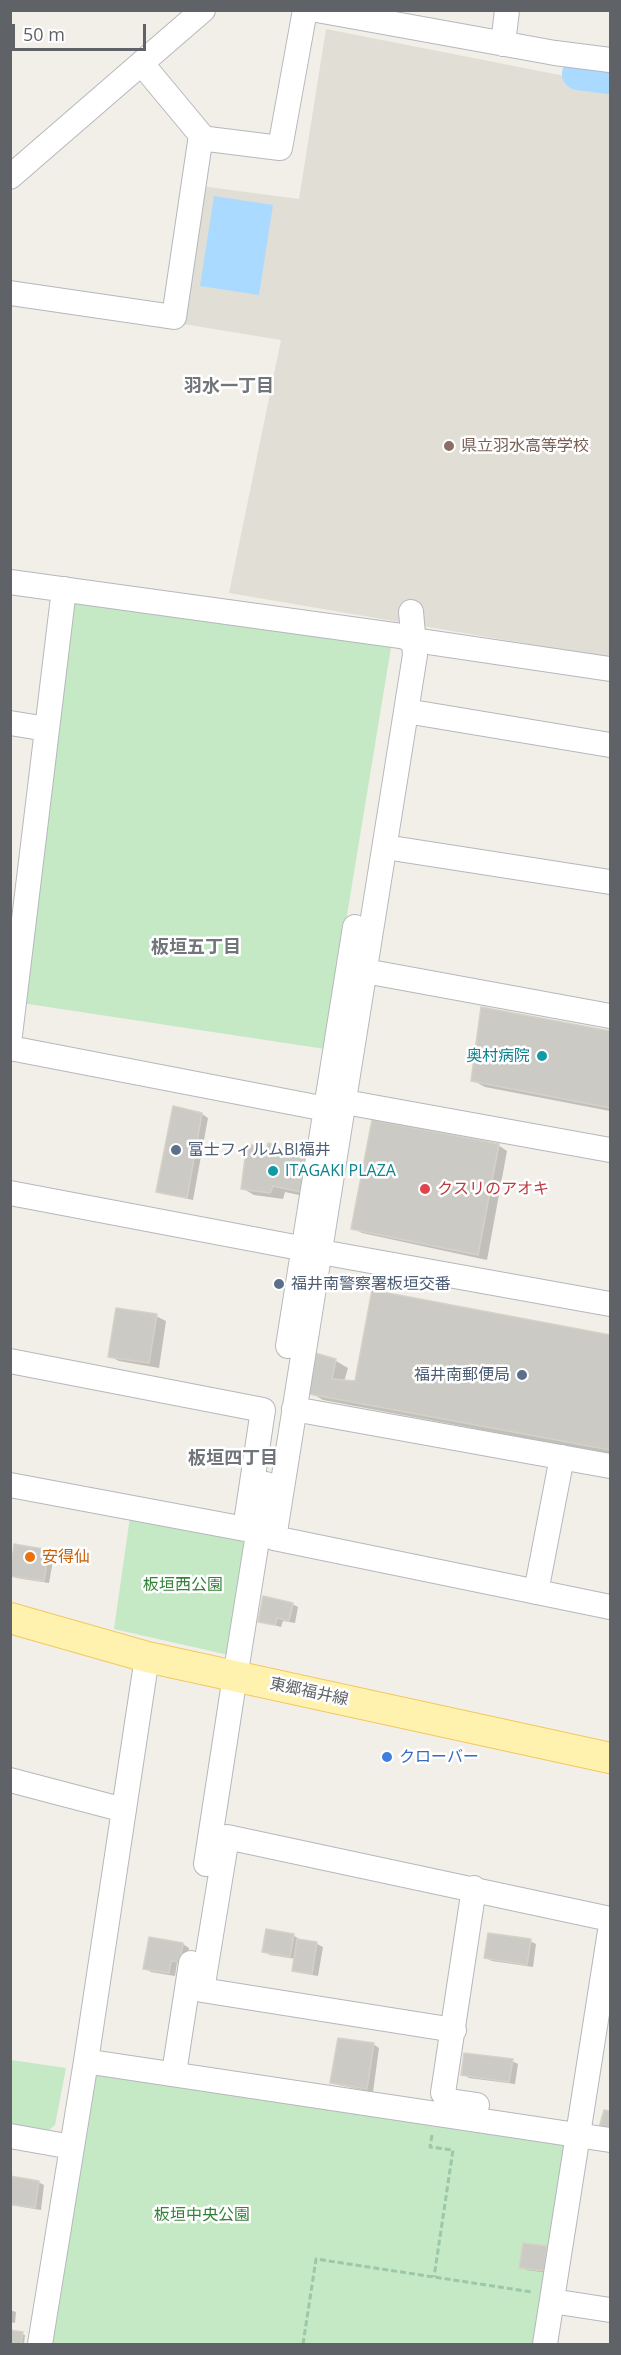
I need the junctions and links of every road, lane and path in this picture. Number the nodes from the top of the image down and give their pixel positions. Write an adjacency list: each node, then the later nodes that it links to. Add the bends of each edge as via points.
1 (203, 10): 7 (street)
2 (305, 10): 8 (street, via 280,148)
3 (317, 10): 5 (street)
4 (507, 10): 5 (street)
5 (503, 44): 6 (street)
6 (610, 60)
7 (142, 64): 8 (street); 9 (street)
8 (200, 138): 10 (street, via 174,317)
9 (10, 177)
10 (10, 293)
11 (10, 582): 12 (street)
12 (64, 589): 14 (street); 18 (street)
13 (411, 612): 14 (street)
14 (407, 638): 15 (street); 16 (street, via 415,655); 26 (street)
15 (610, 669)
16 (406, 711): 19 (street); 20 (street)
17 (10, 723): 18 (street)
18 (47, 729): 24 (street)
19 (610, 745)
20 (385, 847): 21 (street); 22 (street)
21 (610, 882)
22 (365, 971): 23 (street); 26 (street)
23 (610, 1016)
24 (11, 1028)
25 (10, 1048): 26 (street)
26 (336, 1105): 27 (street); 29 (street)
27 (610, 1150)
28 (10, 1192): 29 (street)
29 (312, 1251): 30 (street); 32 (street); 48 (street, via 235,1677)
30 (610, 1305)
31 (10, 1361): 35 (street, via 263,1410 245,1529)
32 (294, 1409): 33 (street); 36 (street, via 274,1538)
33 (562, 1457): 34 (street); 36 (street)
34 (610, 1466)
35 (10, 1485)
36 (536, 1592): 37 (street)
37 (610, 1607)
38 (10, 1618): 39 (main road, 東郷福井線)
39 (147, 1657): 40 (main road, 東郷福井線); 42 (street)
40 (610, 1758)
41 (10, 1780): 42 (street)
42 (124, 1810): 53 (street)
43 (474, 1888): 44 (street); 46 (street); 46 (street, via 227,1837 202,1990)
44 (610, 1919)
45 (610, 1930): 50 (street)
46 (454, 2030): 50 (street, via 443,2093 450,2101)
47 (92, 2062): 48 (street)
48 (174, 2073): 49 (street)
49 (435, 2113): 50 (street); 54 (path, via 430,2146 453,2150)
50 (579, 2127): 52 (street); 55 (street)
51 (10, 2136): 53 (street)
52 (610, 2140)
53 (72, 2147): 57 (street)
54 (434, 2277): 55 (path); 58 (path, via 316,2259)
55 (543, 2297): 56 (street); 59 (street)
56 (610, 2310)
57 (40, 2344)
58 (303, 2344)
59 (545, 2344)

